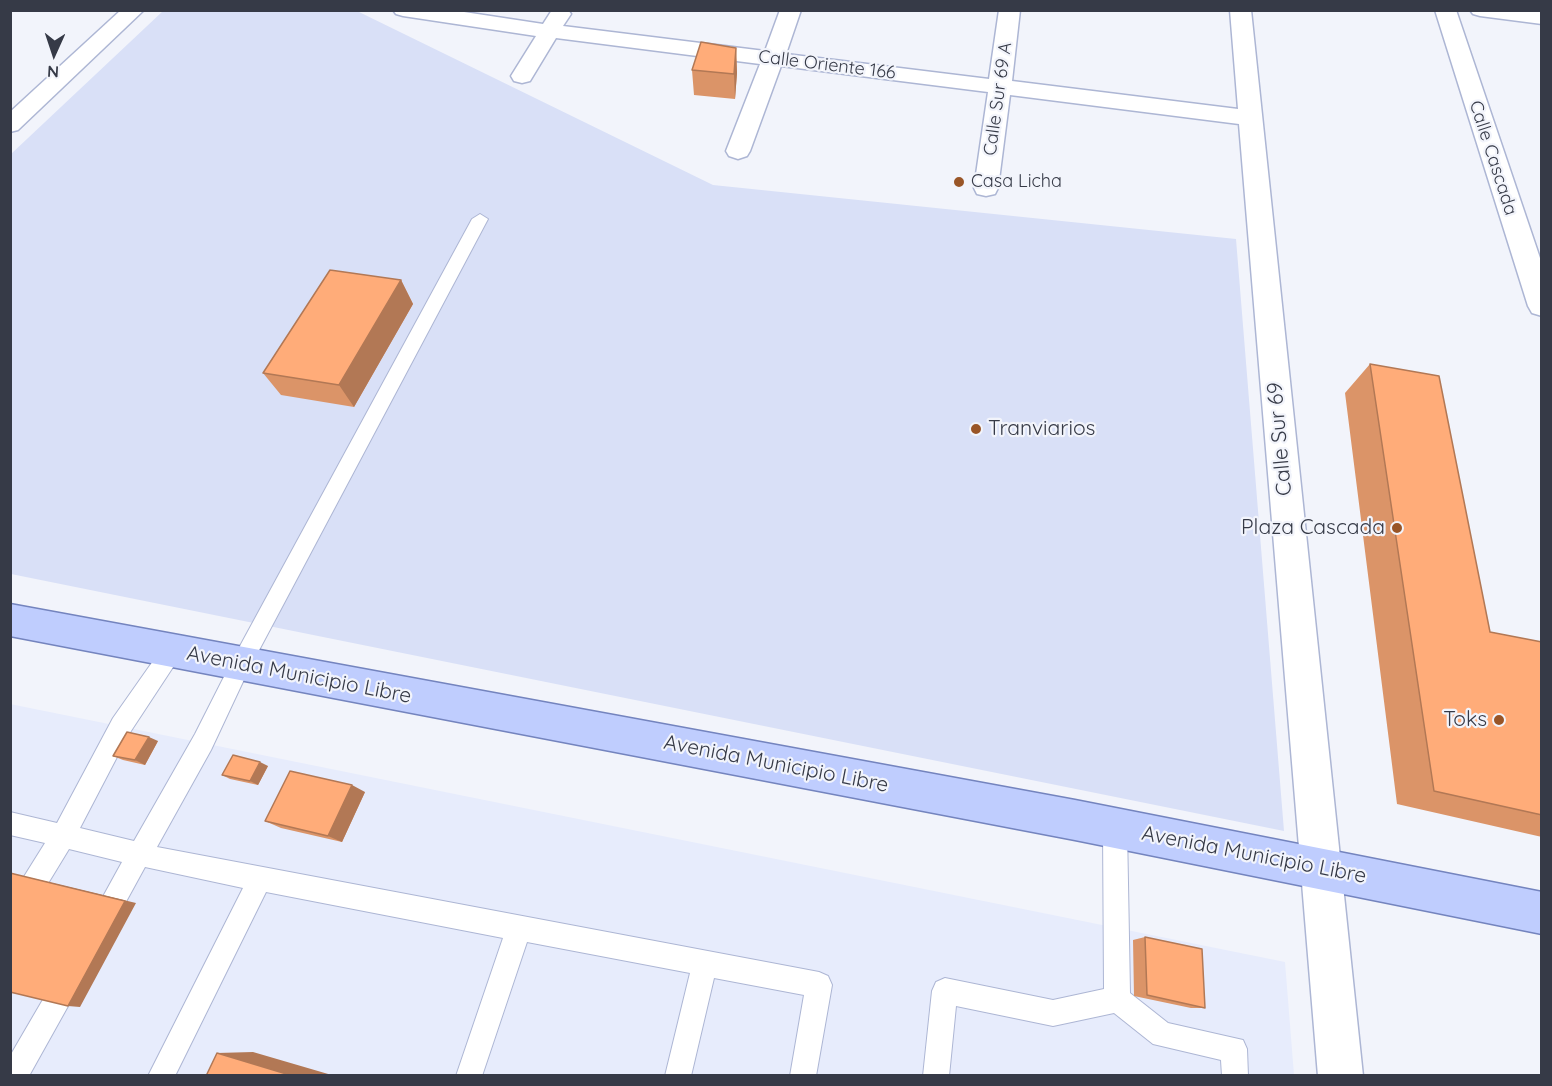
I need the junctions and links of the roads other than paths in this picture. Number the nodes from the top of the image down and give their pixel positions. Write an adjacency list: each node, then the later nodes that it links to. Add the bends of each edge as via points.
1 (134, 10): 15 (street)
2 (403, 10): 10 (street, Calle Oriente 166)
3 (562, 10): 10 (street)
4 (791, 10): 11 (street)
5 (1010, 10): 13 (street, Calle Sur 69 A)
6 (1240, 10): 14 (street, Calle Sur 69)
7 (1445, 10): 19 (street, Calle Cascada)
8 (1480, 10): 9 (street)
9 (1542, 18)
10 (549, 31): 11 (street, Calle Oriente 166); 12 (street)
11 (773, 58): 13 (street, Calle Oriente 166); 16 (street)
12 (522, 76)
13 (1000, 87): 14 (street, Calle Oriente 166); 17 (street, Calle Sur 69 A)
14 (1251, 118): 27 (street, Calle Sur 69)
15 (10, 124)
16 (738, 151)
17 (986, 189)
18 (480, 219): 22 (lane)
19 (1542, 306)
20 (10, 620): 21 (main road, Avenida Municipio Libre)
21 (172, 651): 22 (main road, Avenida Municipio Libre); 25 (lane, via 121,726)
22 (241, 664): 24 (main road, Avenida Municipio Libre); 26 (lane, via 203,742)
23 (10, 823): 25 (lane)
24 (1115, 828): 27 (main road, Avenida Municipio Libre); 33 (lane)
25 (63, 836): 26 (lane); 30 (lane)
26 (140, 854): 28 (lane); 34 (lane)
27 (1320, 867): 29 (main road, Avenida Municipio Libre); 41 (street, Calle Sur 69)
28 (260, 879): 31 (lane); 35 (lane)
29 (1542, 913)
30 (10, 922)
31 (519, 928): 32 (lane); 36 (lane)
32 (705, 964): 37 (lane); 38 (lane, via 819,986)
33 (1117, 999): 39 (lane, via 1053,1013 945,991); 40 (lane, via 1162,1035 1234,1049)
34 (14, 1076)
35 (161, 1076)
36 (469, 1076)
37 (678, 1076)
38 (803, 1076)
39 (936, 1076)
40 (1235, 1076)
41 (1341, 1076)

